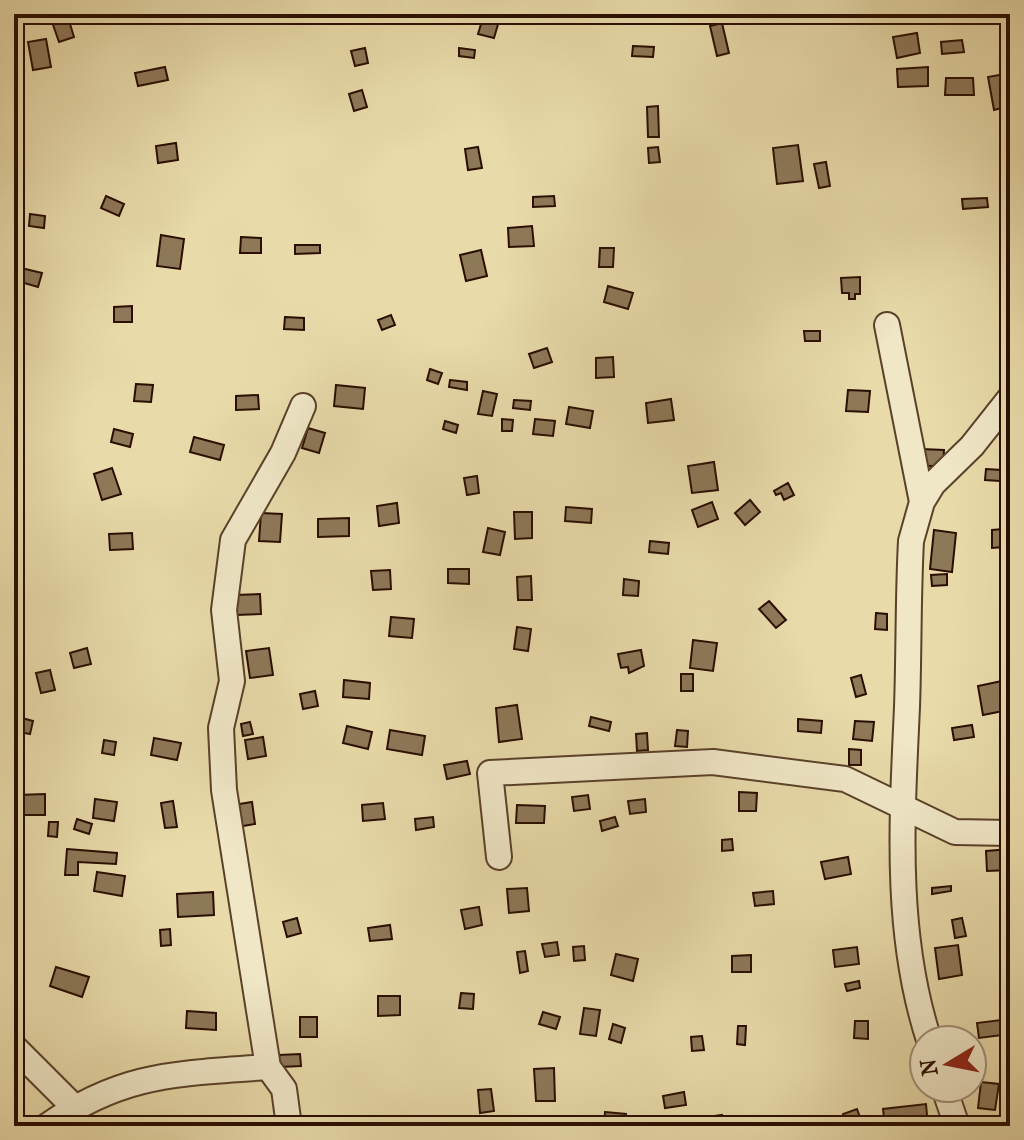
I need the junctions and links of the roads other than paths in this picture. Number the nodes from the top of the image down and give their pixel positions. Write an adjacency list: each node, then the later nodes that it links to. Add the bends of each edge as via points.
1 (887, 325): 4 (street)
2 (1010, 398): 4 (street)
3 (303, 406): 10 (street, via 283,453 233,540 224,610 232,681 221,728 222,775)
4 (922, 502): 5 (street, via 911,541)
5 (903, 809): 6 (street, via 955,832); 7 (street, via 845,779 713,762 490,773); 8 (street, via 904,932)
6 (1010, 833)
7 (499, 857)
8 (924, 1024)
9 (14, 1047): 12 (street)
10 (268, 1067): 12 (street, via 165,1075 113,1088); 14 (street, via 284,1089)
11 (949, 1104): 15 (street)
12 (74, 1107): 13 (street)
13 (47, 1126)
14 (289, 1126)
15 (957, 1126)

